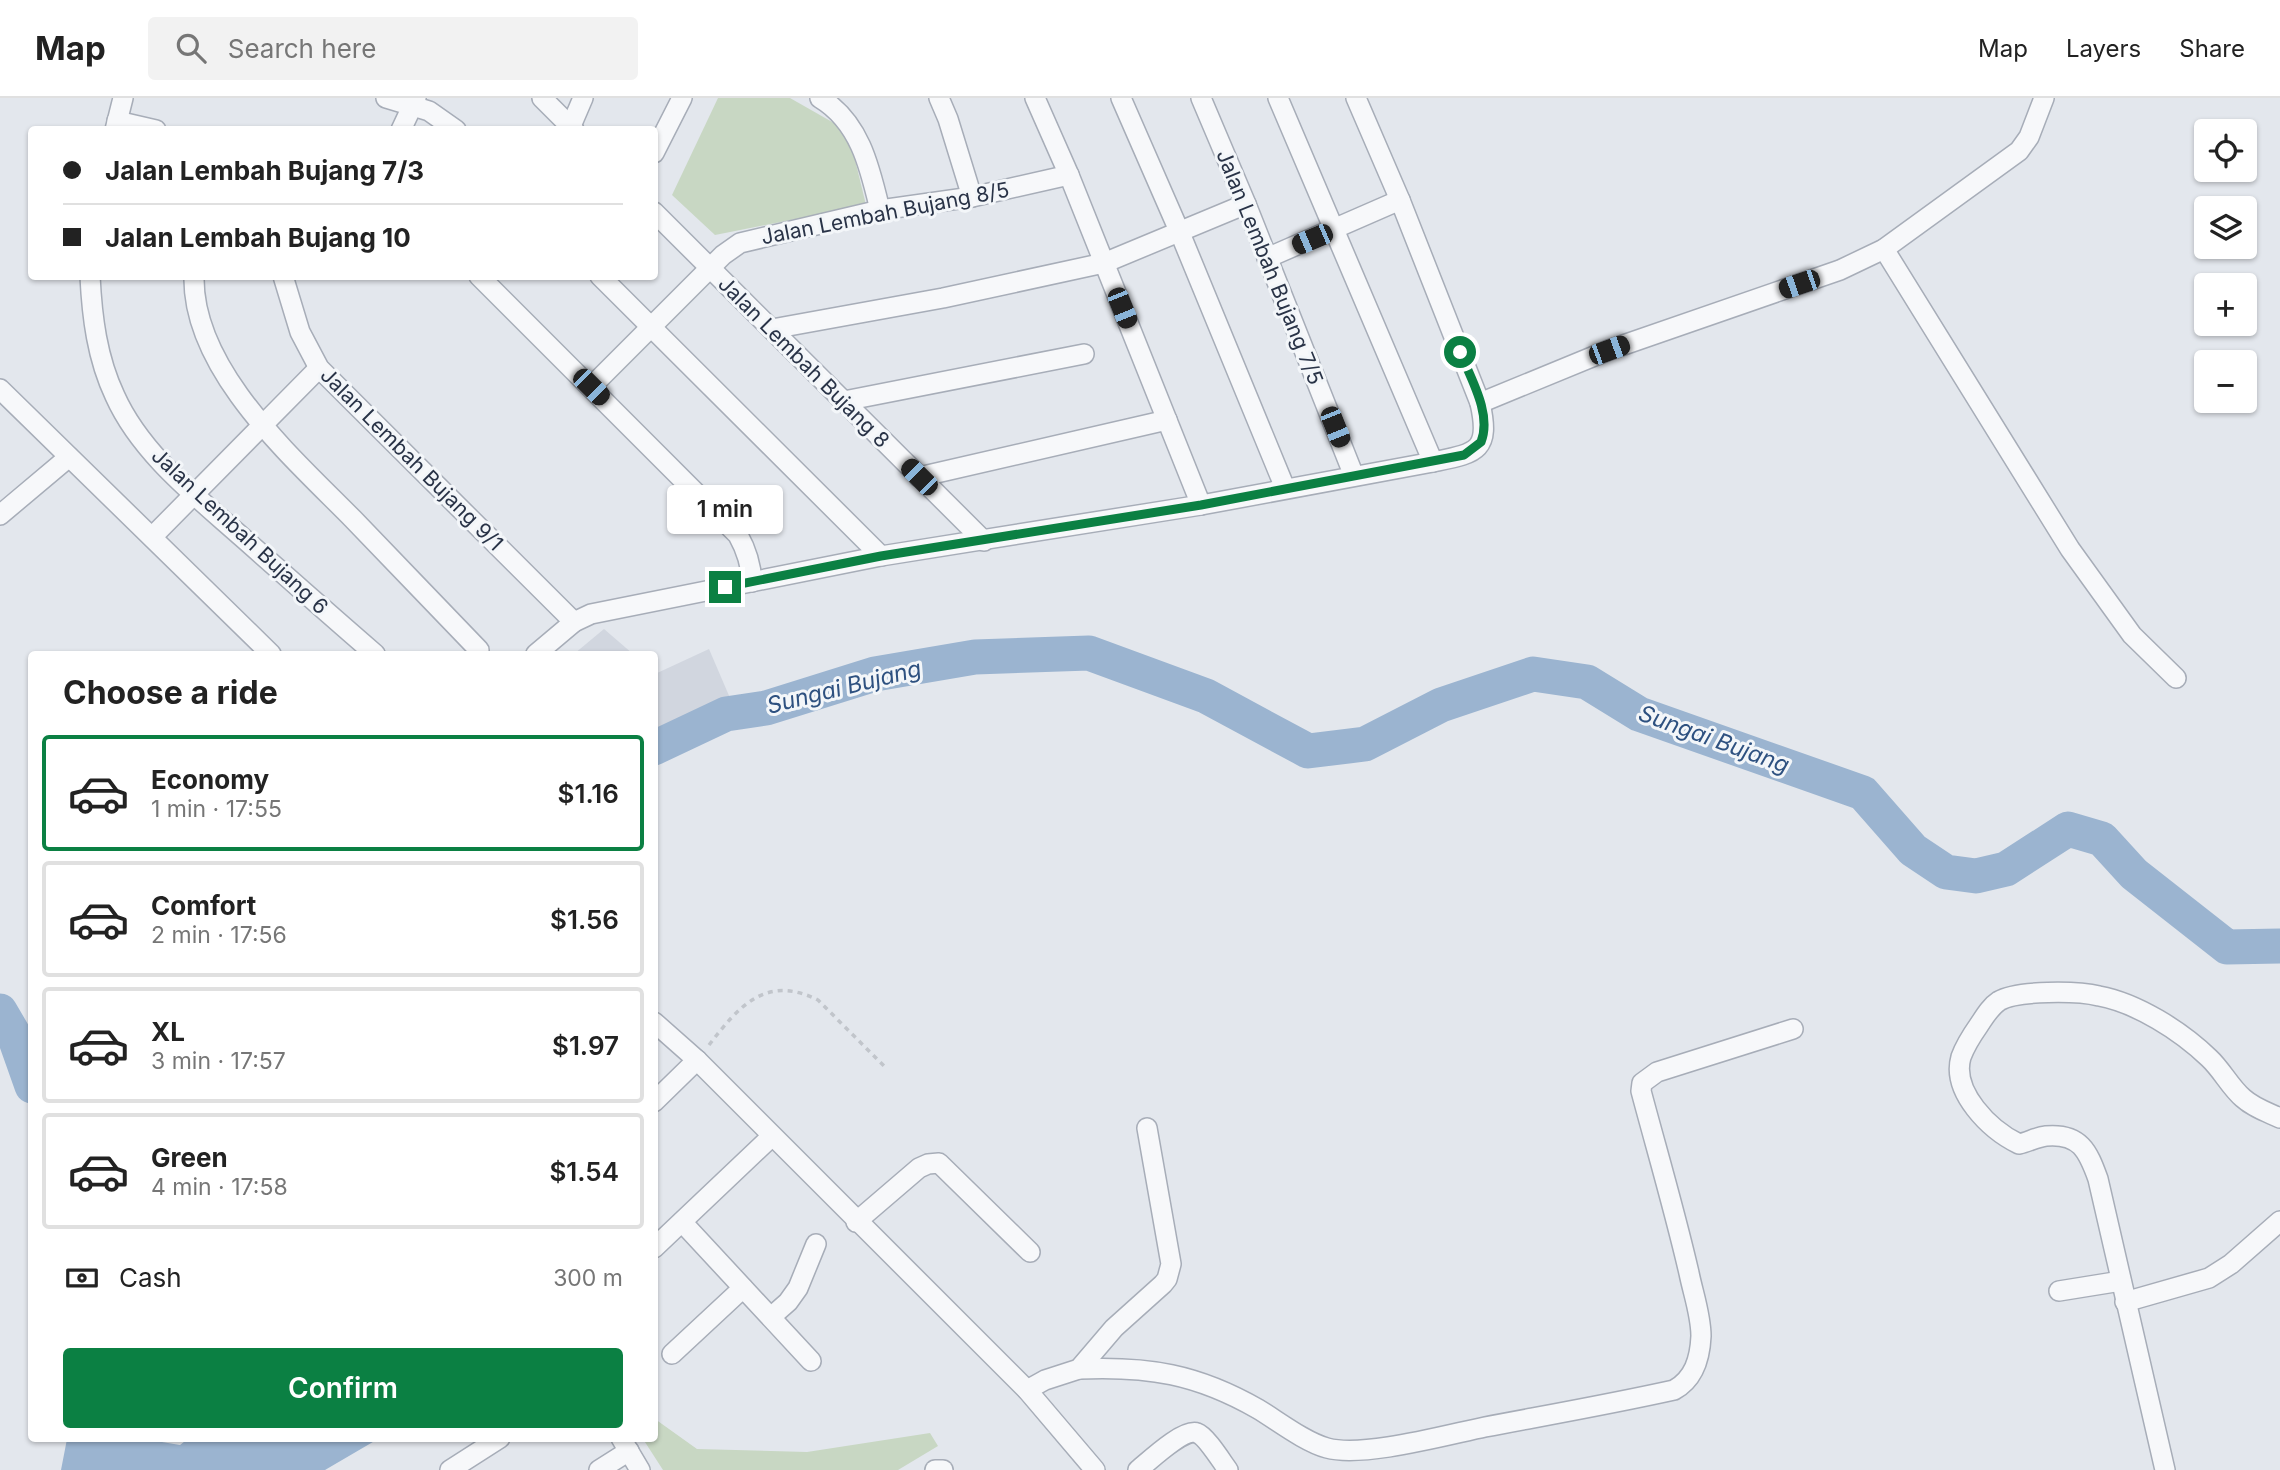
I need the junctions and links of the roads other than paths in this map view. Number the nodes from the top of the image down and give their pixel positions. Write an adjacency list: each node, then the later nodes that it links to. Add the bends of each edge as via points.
1 (123, 98): 15 (street)
2 (386, 98): 14 (street)
3 (542, 98): 18 (street)
4 (583, 98): 19 (street)
5 (682, 98): 20 (street)
6 (820, 98): 25 (street, via 849,124 869,162)
7 (939, 98): 22 (street)
8 (1035, 98): 21 (street)
9 (1121, 98): 28 (street)
10 (1201, 98): 24 (street, Jalan Lembah Bujang 7/5)
11 (1278, 98): 27 (street)
12 (1356, 98): 23 (street)
13 (2045, 98): 29 (street, via 2019,151)
14 (414, 101): 16 (street); 17 (street)
15 (116, 125)
16 (403, 126)
17 (452, 126)
18 (570, 126)
19 (573, 126)
20 (658, 145)
21 (1069, 175): 22 (street, Jalan Lembah Bujang 8/5); 31 (street)
22 (972, 197): 25 (street, Jalan Lembah Bujang 8/5)
23 (1400, 200): 27 (street); 45 (street)
24 (1246, 204): 28 (street); 30 (street, Jalan Lembah Bujang 7/5)
25 (880, 210): 32 (street, Jalan Lembah Bujang 8/5, via 740,243)
26 (658, 216): 32 (street, Jalan Lembah Bujang 8)
27 (1334, 230): 30 (street); 49 (street)
28 (1180, 233): 31 (street); 52 (street)
29 (1884, 249): 45 (street, via 1840,270 1609,350); 65 (street, via 2070,549 2132,635)
30 (1267, 258): 50 (street, Jalan Lembah Bujang 7/5)
31 (1104, 263): 39 (street); 46 (street)
32 (710, 268): 38 (street, Jalan Lembah Bujang 8/5); 39 (street, Jalan Lembah Bujang 8)
33 (90, 280): 53 (street, Jalan Lembah Bujang 6, via 93,322 114,396 131,427)
34 (194, 280): 47 (street, via 200,326 220,366)
35 (284, 280): 41 (street, Jalan Lembah Bujang 9/1, via 300,332)
36 (483, 280): 42 (street)
37 (604, 280): 38 (street)
38 (650, 328): 42 (street, Jalan Lembah Bujang 8/5); 58 (street)
39 (772, 329): 44 (street, Jalan Lembah Bujang 8)
40 (1084, 354): 44 (street)
41 (319, 368): 47 (street); 60 (street, Jalan Lembah Bujang 9/1)
42 (591, 387): 59 (street, via 738,536 746,549)
43 (0, 389): 48 (street)
44 (844, 401): 51 (street, Jalan Lembah Bujang 8)
45 (1480, 403): 49 (street, via 1485,425 1481,442 1464,455)
46 (1167, 420): 51 (street); 54 (street)
47 (263, 426): 53 (street); 61 (street)
48 (69, 457): 55 (street); 56 (street)
49 (1433, 462): 50 (street)
50 (1354, 476): 52 (street)
51 (919, 477): 57 (street, Jalan Lembah Bujang 8)
52 (1285, 488): 54 (street)
53 (194, 494): 56 (street); 63 (street, Jalan Lembah Bujang 6)
54 (1201, 505): 57 (street)
55 (0, 515)
56 (152, 537): 62 (street)
57 (984, 541): 58 (street)
58 (881, 556): 59 (street)
59 (752, 582): 60 (street, via 592,614)
60 (574, 622): 64 (street)
61 (479, 650)
62 (268, 651)
63 (373, 651)
64 (540, 651)
65 (2176, 678)
66 (658, 1027): 68 (street)
67 (1793, 1029): 86 (street, via 1657,1072 1642,1083 1701,1332 1692,1374 1674,1390 1348,1452 1325,1448 1226,1391 1195,1380 1117,1367)
68 (696, 1060): 69 (street); 72 (street)
69 (658, 1098)
70 (2280, 1118): 79 (street, via 2241,1096 2193,1045 2158,1019 2127,1004 2099,996 2020,995 2001,1000 1988,1011 1961,1059 1961,1081 1973,1106 2007,1139 2019,1144 2044,1136 2064,1136 2089,1153)
71 (1147, 1128): 86 (street, via 1170,1272)
72 (771, 1137): 74 (street); 75 (street)
73 (2280, 1221): 82 (street, via 2209,1278)
74 (682, 1222): 76 (street); 80 (street)
75 (856, 1222): 78 (street, via 919,1168 939,1163); 87 (street)
76 (658, 1244)
77 (816, 1244): 83 (street, via 797,1288)
78 (1030, 1252)
79 (2120, 1281): 81 (street); 82 (street)
80 (743, 1288): 83 (street); 84 (street)
81 (2059, 1291)
82 (2125, 1301): 98 (street)
83 (771, 1317): 85 (street)
84 (671, 1354)
85 (811, 1361)
86 (1079, 1369): 87 (street)
87 (1027, 1390): 95 (street)
88 (494, 1442): 90 (street)
89 (625, 1445): 91 (street); 92 (street)
90 (450, 1470)
91 (600, 1470)
92 (640, 1470)
93 (935, 1470): 94 (street)
94 (943, 1470)
95 (1095, 1470)
96 (1138, 1470): 97 (street, via 1192,1432 1200,1434)
97 (1228, 1470)
98 (2165, 1470)

